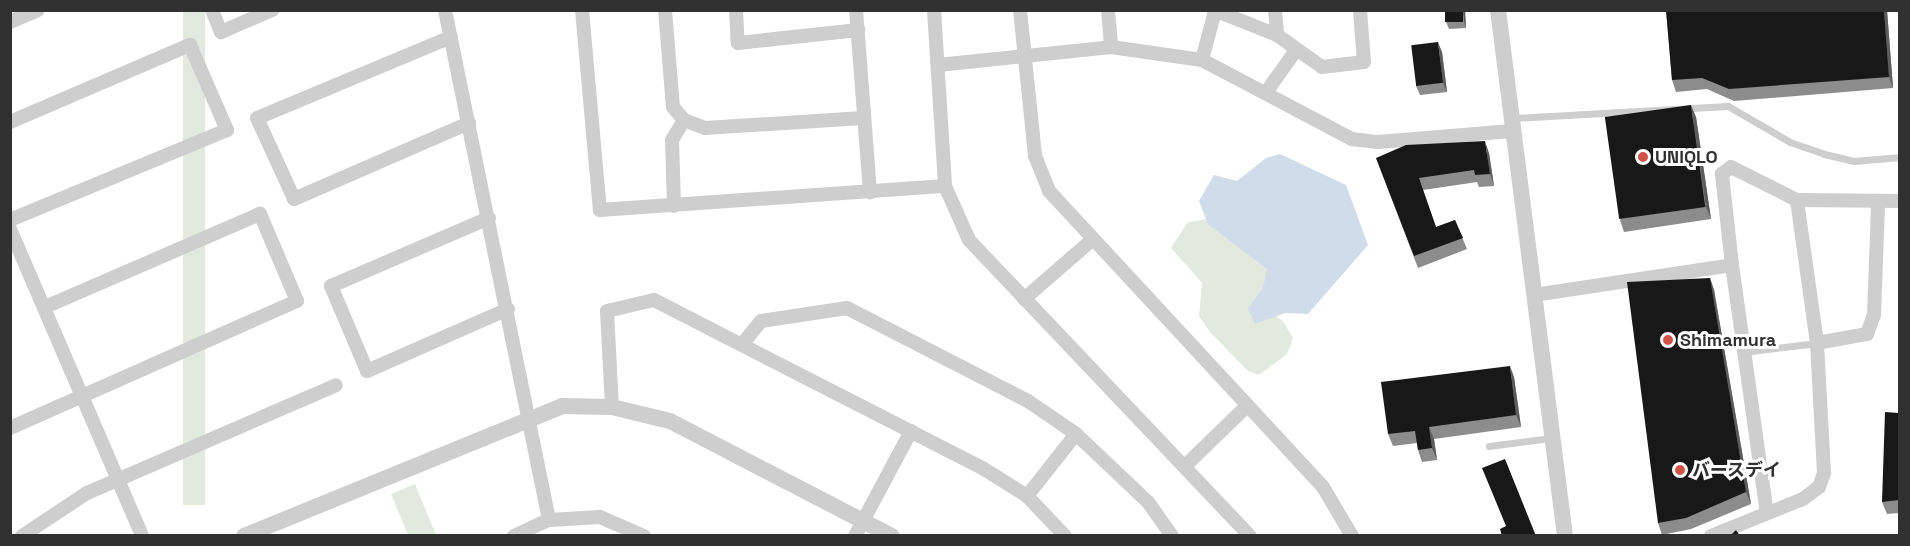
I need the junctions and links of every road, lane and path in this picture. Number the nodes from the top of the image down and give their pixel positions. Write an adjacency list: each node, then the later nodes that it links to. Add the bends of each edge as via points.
1 (38, 10): 16 (street)
2 (212, 10): 3 (street, via 221,32)
3 (272, 10)
4 (446, 10): 19 (street)
5 (582, 10): 37 (street, via 600,210)
6 (665, 10): 27 (street, via 673,106)
7 (736, 10): 17 (street, via 738,43)
8 (856, 10): 17 (street)
9 (934, 10): 24 (street)
10 (1020, 10): 22 (street)
11 (1108, 10): 20 (street)
12 (1275, 10): 18 (street)
13 (1360, 10): 21 (street, via 1364,62 1322,67)
14 (1498, 10): 30 (street)
15 (1214, 11): 18 (street); 23 (street)
16 (10, 22)
17 (858, 30): 26 (street)
18 (1277, 34): 21 (street)
19 (451, 37): 29 (street); 29 (street, via 257,118 294,199)
20 (1111, 47): 22 (street); 23 (street)
21 (1296, 50): 25 (street)
22 (1024, 57): 24 (street); 41 (street, via 1035,156 1049,191)
23 (1202, 60): 25 (street)
24 (938, 65): 32 (street)
25 (1267, 91): 30 (street, via 1352,139 1378,142)
26 (864, 118): 27 (street, via 705,128); 33 (street)
27 (684, 120): 37 (street, via 672,140)
28 (10, 122): 39 (street, via 190,45 227,130)
29 (469, 123): 38 (street)
30 (1511, 125): 31 (lane, via 1728,106 1790,142 1824,154 1854,161); 43 (street)
31 (1899, 157)
32 (945, 186): 33 (street); 44 (street, via 969,240)
33 (870, 192): 37 (street)
34 (1797, 200): 36 (street); 42 (street, via 1741,168 1722,174); 48 (street)
35 (1899, 201): 36 (street)
36 (1878, 204): 48 (street, via 1874,315 1867,334)
37 (674, 206)
38 (489, 218): 46 (street); 46 (street, via 331,286 368,371)
39 (10, 220)
40 (10, 230): 45 (street)
41 (1093, 239): 44 (street); 52 (street)
42 (1732, 265): 43 (street); 49 (street)
43 (1533, 295): 58 (street)
44 (1024, 299): 60 (street)
45 (45, 307): 51 (street); 51 (street, via 260,214 265,225 297,301)
46 (508, 309): 54 (street)
47 (744, 342): 53 (street, via 654,300 607,311); 56 (street); 57 (street, via 761,321 847,308 1028,401)
48 (1817, 343): 49 (lane); 63 (street, via 1826,448 1822,480 1803,499)
49 (1743, 352): 63 (street)
50 (336, 385): 61 (street)
51 (82, 393): 55 (street); 61 (street)
52 (1247, 406): 60 (street); 75 (street, via 1323,487)
53 (612, 407): 54 (street, via 562,406); 65 (street, via 670,421)
54 (529, 416): 64 (street); 68 (street)
55 (10, 428)
56 (911, 431): 62 (street); 65 (street)
57 (1077, 434): 62 (street); 73 (street, via 1148,502)
58 (1551, 438): 59 (lane); 76 (street)
59 (1489, 446)
60 (1185, 466): 74 (street)
61 (118, 480): 66 (street, via 43,517); 67 (street)
62 (1027, 496): 72 (street)
63 (1767, 513): 77 (street)
64 (549, 520): 69 (street); 70 (street, via 600,517)
65 (859, 528): 71 (street)
66 (22, 536)
67 (142, 536)
68 (244, 536)
69 (514, 536)
70 (644, 536)
71 (892, 536)
72 (1065, 536)
73 (1172, 536)
74 (1250, 536)
75 (1352, 536)
76 (1565, 536)
77 (1711, 536)

